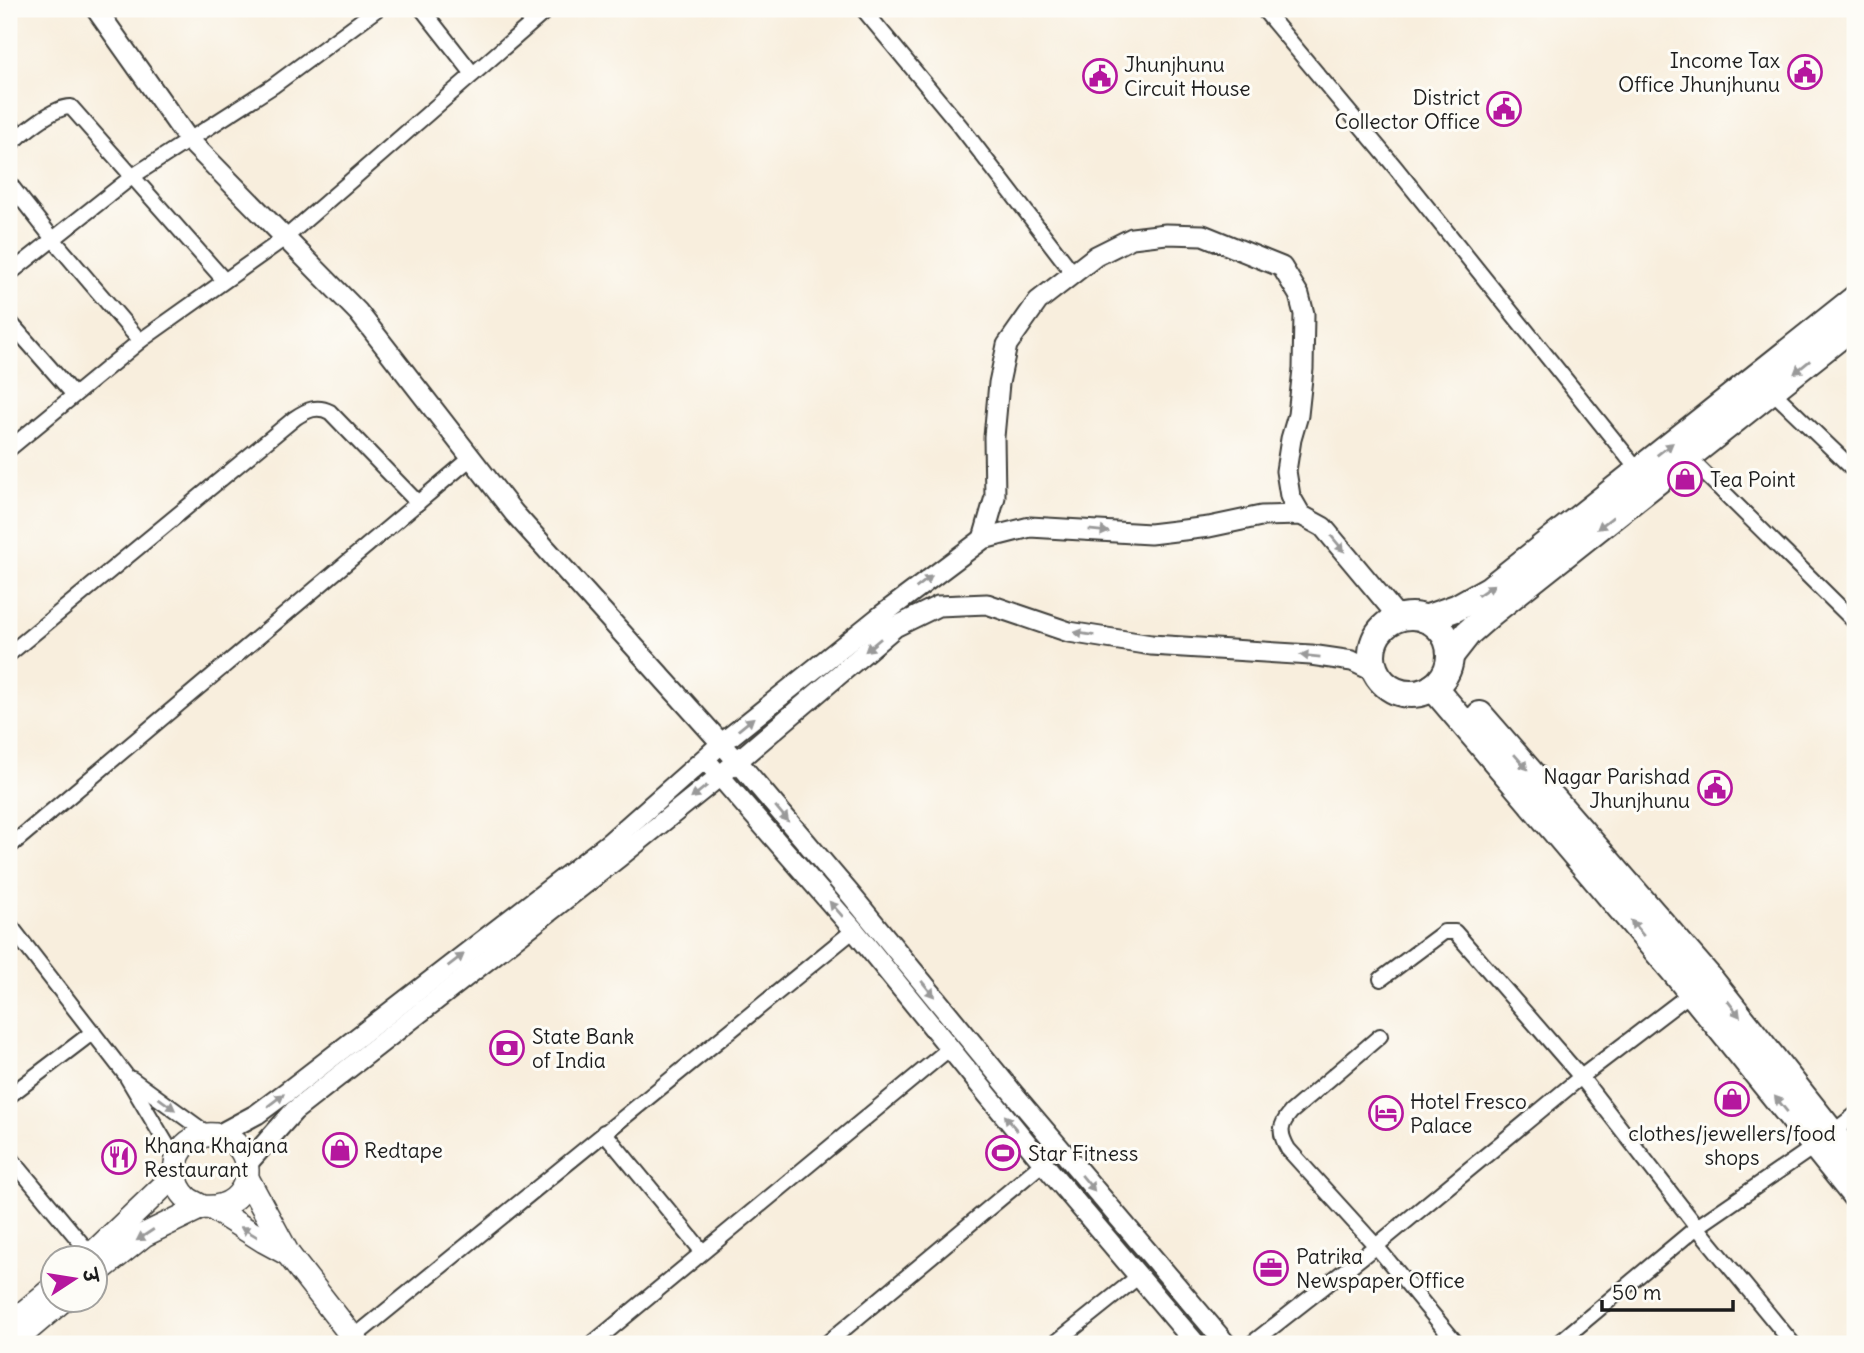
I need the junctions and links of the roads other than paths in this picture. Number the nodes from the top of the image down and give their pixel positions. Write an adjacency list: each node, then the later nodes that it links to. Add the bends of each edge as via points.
1 (96, 9): 9 (street)
2 (377, 9): 9 (street, via 273,86)
3 (422, 9): 7 (street)
4 (863, 9): 15 (street)
5 (1264, 9): 27 (street)
6 (541, 11): 7 (street)
7 (473, 74): 13 (street)
8 (9, 121): 10 (street)
9 (188, 139): 11 (street); 13 (street)
10 (14, 141): 11 (street, via 56,111 71,107)
11 (133, 176): 14 (street); 17 (street)
12 (9, 183): 14 (street)
13 (285, 238): 17 (street); 26 (street, via 358,312)
14 (53, 239): 16 (street); 21 (street)
15 (1073, 273): 30 (street, via 1132,238 1166,233 1203,235 1282,267 1304,314 1303,369 1286,471 1290,496); 31 (street, via 1038,301 1007,345 999,383 995,497)
16 (9, 274)
17 (224, 279): 21 (street)
18 (1855, 299): 27 (highway, one-way to 18)
19 (9, 321): 23 (street)
20 (1855, 324): 22 (highway, one-way to 22)
21 (140, 341): 23 (street)
22 (1772, 391): 25 (highway); 28 (street)
23 (74, 395): 24 (street)
24 (9, 449)
25 (1688, 457): 33 (street); 36 (highway, one-way to 36, via 1492,612 1468,633)
26 (471, 458): 29 (street); 37 (street, via 514,513)
27 (1638, 470): 32 (highway, one-way to 27, via 1471,601 1490,589)
28 (1855, 471)
29 (418, 503): 34 (street, via 330,412 310,409); 41 (street)
30 (1301, 515): 31 (street, one-way to 30, via 1030,527 1150,534 1261,516); 32 (street, one-way to 32, via 1323,527)
31 (983, 539): 37 (street, one-way to 31)
32 (1412, 618): 35 (highway, via 1383,628 1372,652); 36 (highway, via 1434,624 1443,632 1448,647)
33 (1855, 622)
34 (9, 654)
35 (1375, 672): 36 (highway, via 1394,691 1414,694 1424,692); 39 (street, one-way to 39, via 1352,661 1311,655 1151,645 1069,632 987,604 938,606 895,626)
36 (1442, 672): 45 (highway)
37 (721, 744): 38 (street); 39 (street)
38 (705, 758): 40 (street); 54 (street, one-way to 38, via 257,1114 288,1091 609,843)
39 (737, 762): 40 (street); 80 (street, one-way to 80)
40 (721, 775): 43 (street, one-way to 40); 60 (street, one-way to 60, via 294,1111)
41 (9, 847)
42 (9, 924): 46 (street)
43 (854, 930): 48 (street); 53 (street)
44 (1381, 979): 50 (street, via 1444,932 1455,932)
45 (1700, 986): 50 (street); 55 (highway)
46 (93, 1032): 49 (street); 51 (street)
47 (1380, 1036): 66 (street, via 1291,1112 1281,1130 1288,1149)
48 (950, 1048): 58 (street, one-way to 48); 67 (street)
49 (125, 1074): 54 (street, one-way to 54); 59 (street)
50 (1581, 1077): 63 (street); 66 (street)
51 (9, 1096)
52 (1855, 1115): 55 (street)
53 (604, 1132): 67 (street); 74 (street)
54 (213, 1135): 59 (main road, via 188,1142); 60 (main road, via 231,1141 241,1151)
55 (1823, 1139): 57 (highway); 61 (highway); 63 (street)
56 (9, 1156): 64 (street)
57 (1855, 1162)
58 (1043, 1163): 70 (street); 77 (street)
59 (176, 1168): 62 (main road, via 180,1189 189,1200); 65 (main road)
60 (247, 1171): 62 (main road, via 244,1187 231,1202); 69 (main road)
61 (1855, 1195)
62 (207, 1207): 68 (main road, one-way to 68); 69 (main road, one-way to 62)
63 (1697, 1227): 83 (street); 84 (street)
64 (76, 1244)
65 (108, 1244)
66 (1376, 1246): 81 (street); 82 (street)
67 (702, 1251): 76 (street)
68 (108, 1254)
69 (288, 1254): 74 (main road)
70 (1139, 1276): 78 (street); 79 (street)
71 (38, 1301): 73 (main road)
72 (46, 1314): 75 (main road)
73 (9, 1325)
74 (355, 1341)
75 (11, 1344)
76 (592, 1344)
77 (826, 1344)
78 (1054, 1344)
79 (1196, 1344)
80 (1226, 1344)
81 (1251, 1344)
82 (1457, 1344)
83 (1557, 1344)
84 (1793, 1344)

